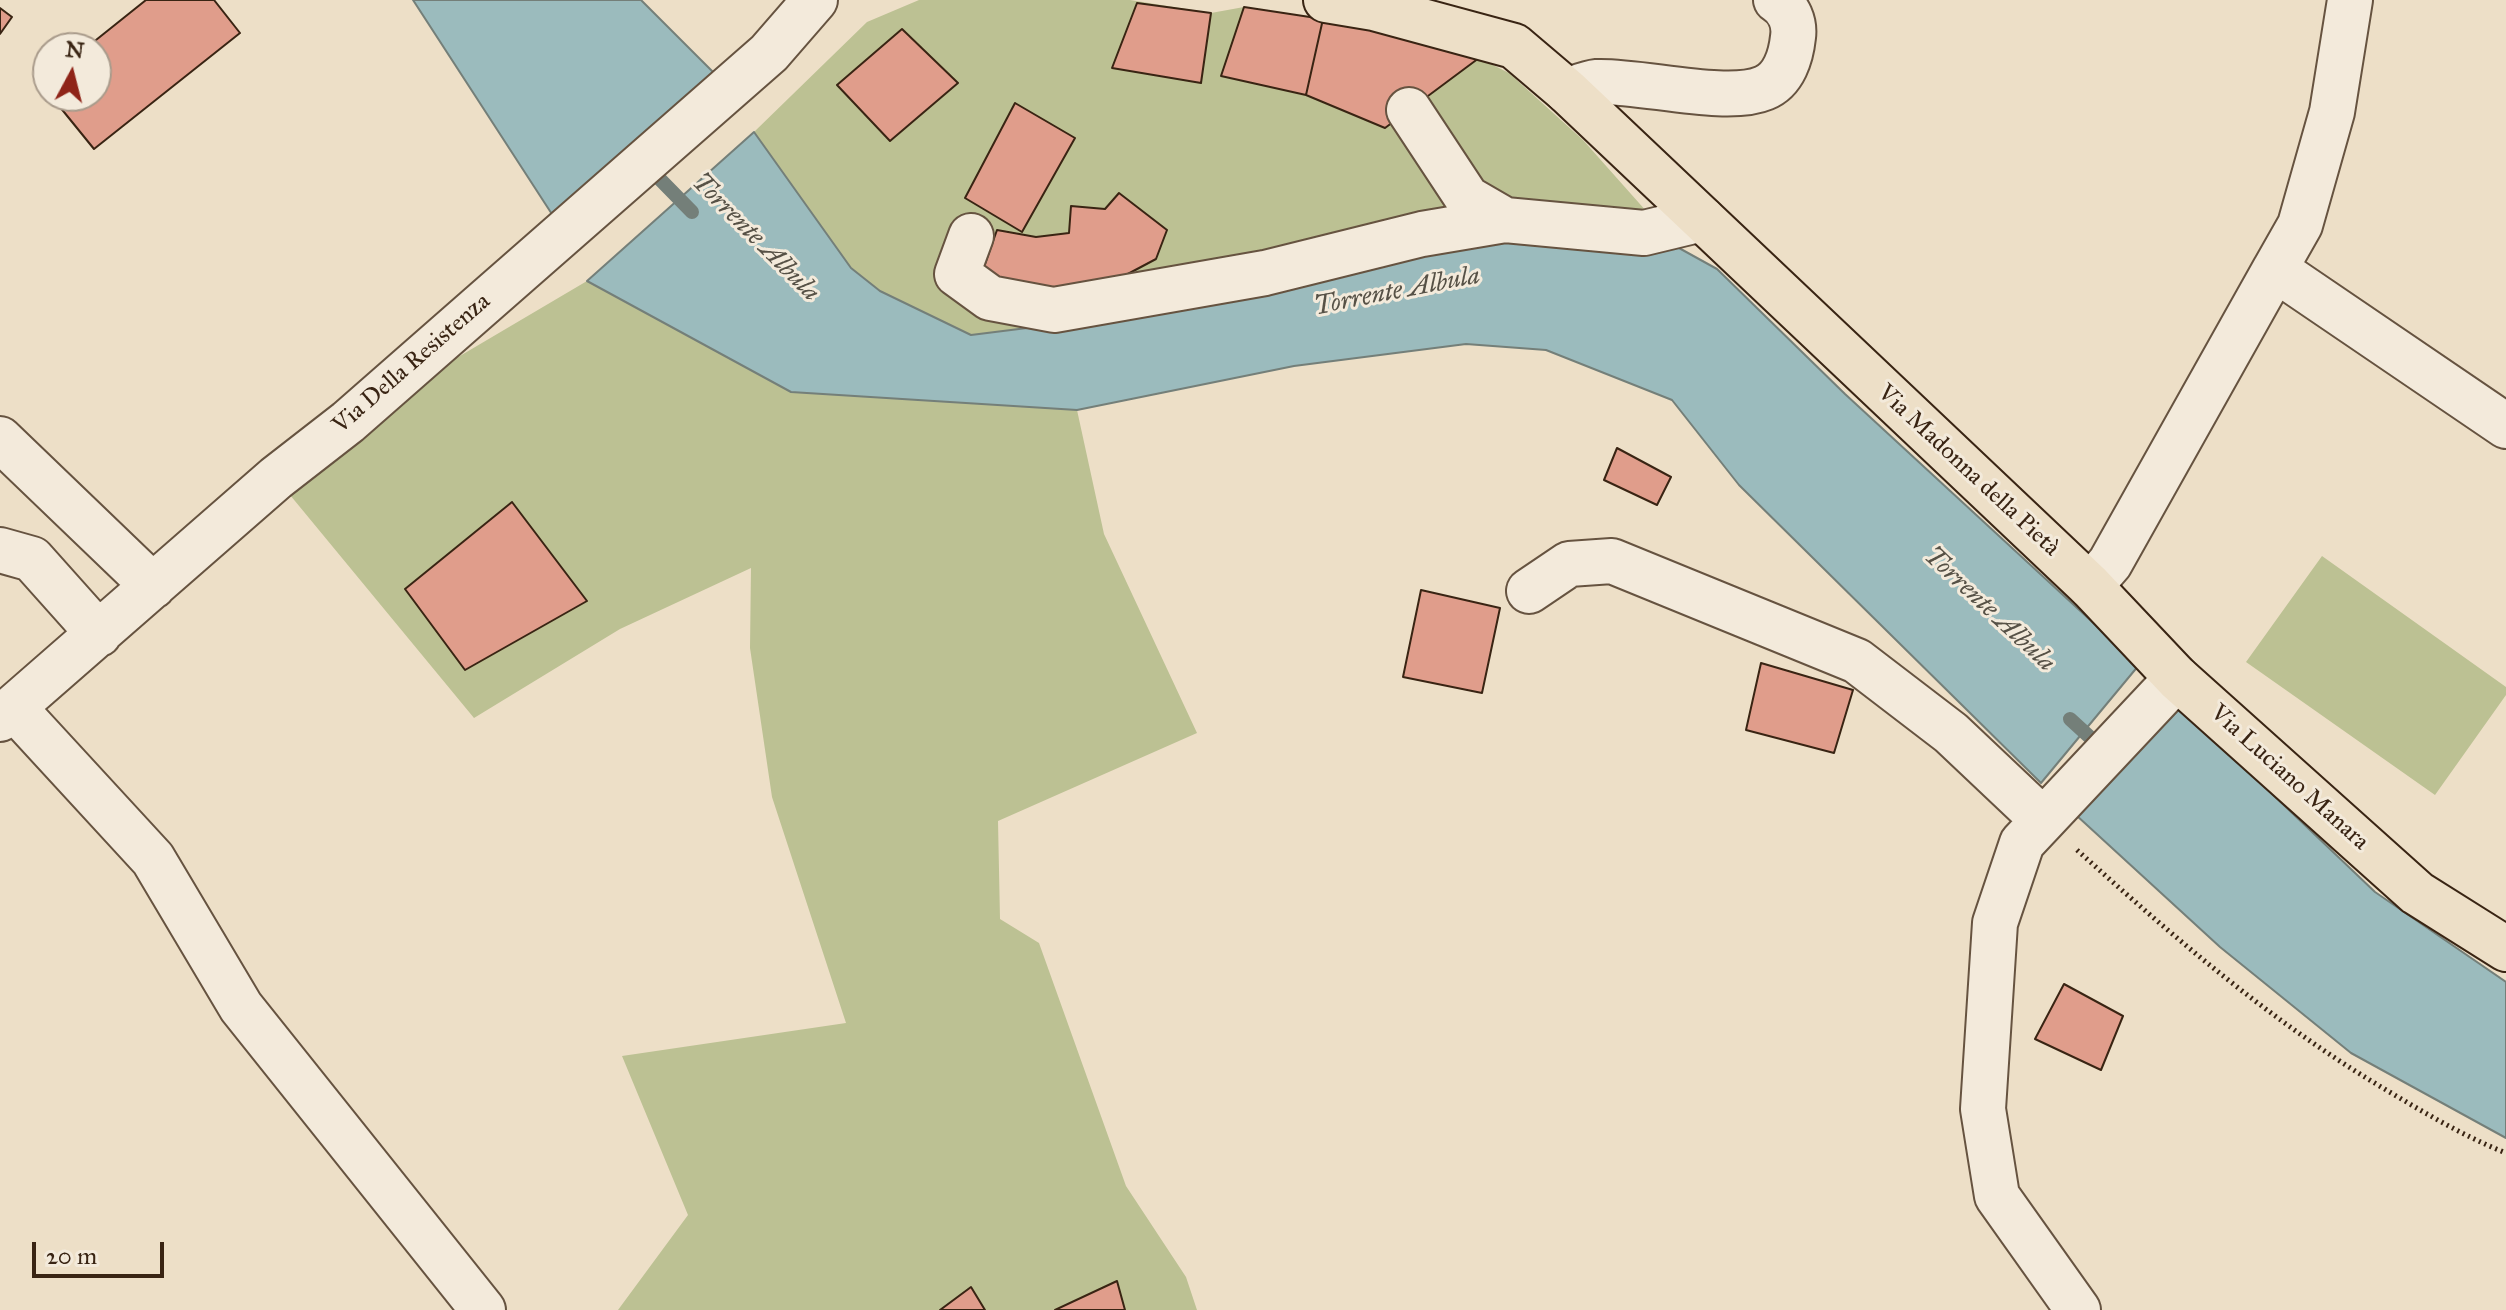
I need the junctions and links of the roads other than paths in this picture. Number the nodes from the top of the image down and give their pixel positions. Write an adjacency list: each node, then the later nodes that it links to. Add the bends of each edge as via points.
1 (815, 0): 14 (street, Via Della Resistenza, via 769,53)
2 (1326, 0): 5 (main road, Via Madonna della Pietà, via 1514,46)
3 (1776, 0): 5 (street, via 1795,26 1792,52 1782,73 1765,88 1718,91 1594,82)
4 (2350, 0): 10 (street, via 2332,112 2300,225)
5 (1567, 91): 7 (main road, Via Madonna della Pietà)
6 (1409, 110): 8 (street, via 1467,198)
7 (1702, 219): 8 (street, via 1644,233); 15 (main road, Via Madonna della Pietà)
8 (1505, 220): 9 (street, via 1422,234 1265,273 1054,310 990,298 957,274)
9 (971, 236)
10 (2275, 269): 11 (street); 15 (street, via 2110,563)
11 (2506, 426)
12 (0, 439): 14 (street)
13 (0, 550): 17 (street, via 32,559)
14 (153, 586): 17 (street, Via Della Resistenza)
15 (2090, 586): 18 (main road, Via Luciano Manara)
16 (1529, 591): 20 (street, via 1569,564 1612,561 1857,661 1951,733)
17 (99, 634): 19 (street, Via Della Resistenza)
18 (2177, 678): 20 (street); 21 (main road, Via Luciano Manara, via 2417,893)
19 (7, 713): 22 (street, via 153,859 241,1007)
20 (2043, 820): 23 (street, via 2022,843 1995,923 1983,1109 1997,1196)
21 (2506, 949)
22 (483, 1310)
23 (2078, 1310)

